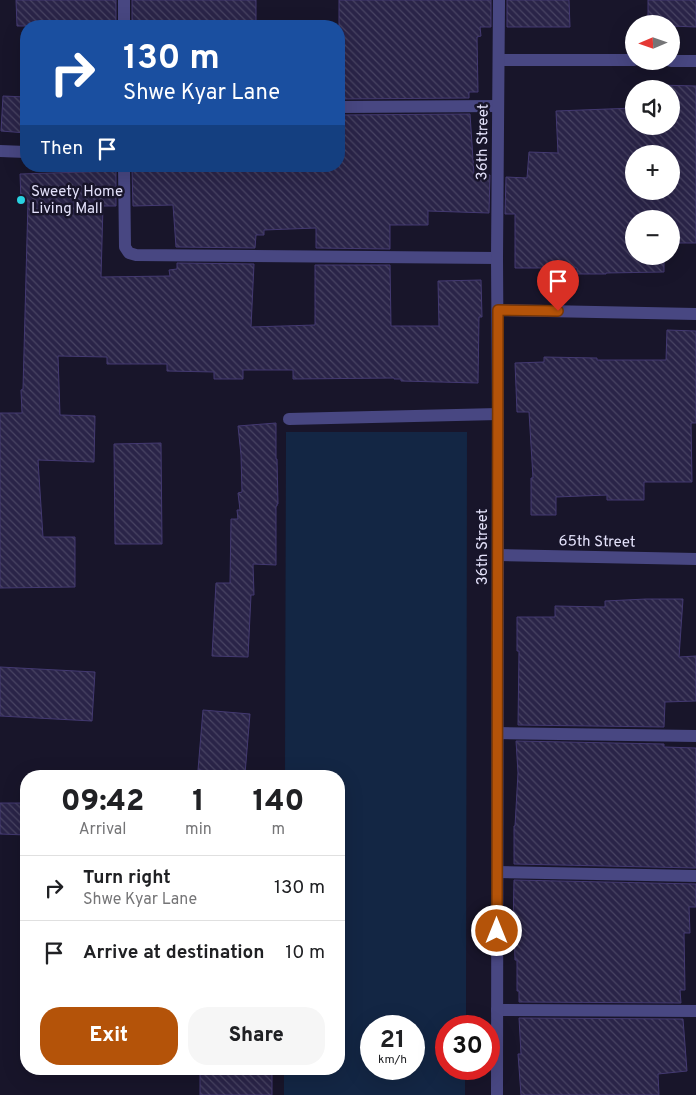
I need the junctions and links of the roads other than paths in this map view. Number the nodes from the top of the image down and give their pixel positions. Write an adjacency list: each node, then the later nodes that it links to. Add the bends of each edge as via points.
1 (124, 0): 3 (street)
2 (499, 0): 4 (street, 36th Street)
3 (124, 20)
4 (499, 60): 5 (street); 8 (street, 36th Street)
5 (625, 60)
6 (680, 61): 7 (street)
7 (696, 61)
8 (498, 106): 9 (street); 13 (street, 36th Street)
9 (345, 107)
10 (0, 151): 11 (street)
11 (20, 152)
12 (124, 172): 13 (street, via 124,247 136,255)
13 (497, 258): 14 (street, 36th Street)
14 (498, 310): 15 (street); 16 (street, 36th Street)
15 (696, 314)
16 (498, 414): 17 (street); 18 (street, 36th Street)
17 (289, 418)
18 (498, 555): 19 (street, 65th Street); 20 (street, 36th Street)
19 (696, 559)
20 (498, 733): 21 (street); 22 (street, 36th Street)
21 (696, 736)
22 (498, 872): 23 (street); 24 (street, 36th Street)
23 (696, 876)
24 (497, 1010): 25 (street); 26 (street, 36th Street)
25 (696, 1011)
26 (497, 1095)

